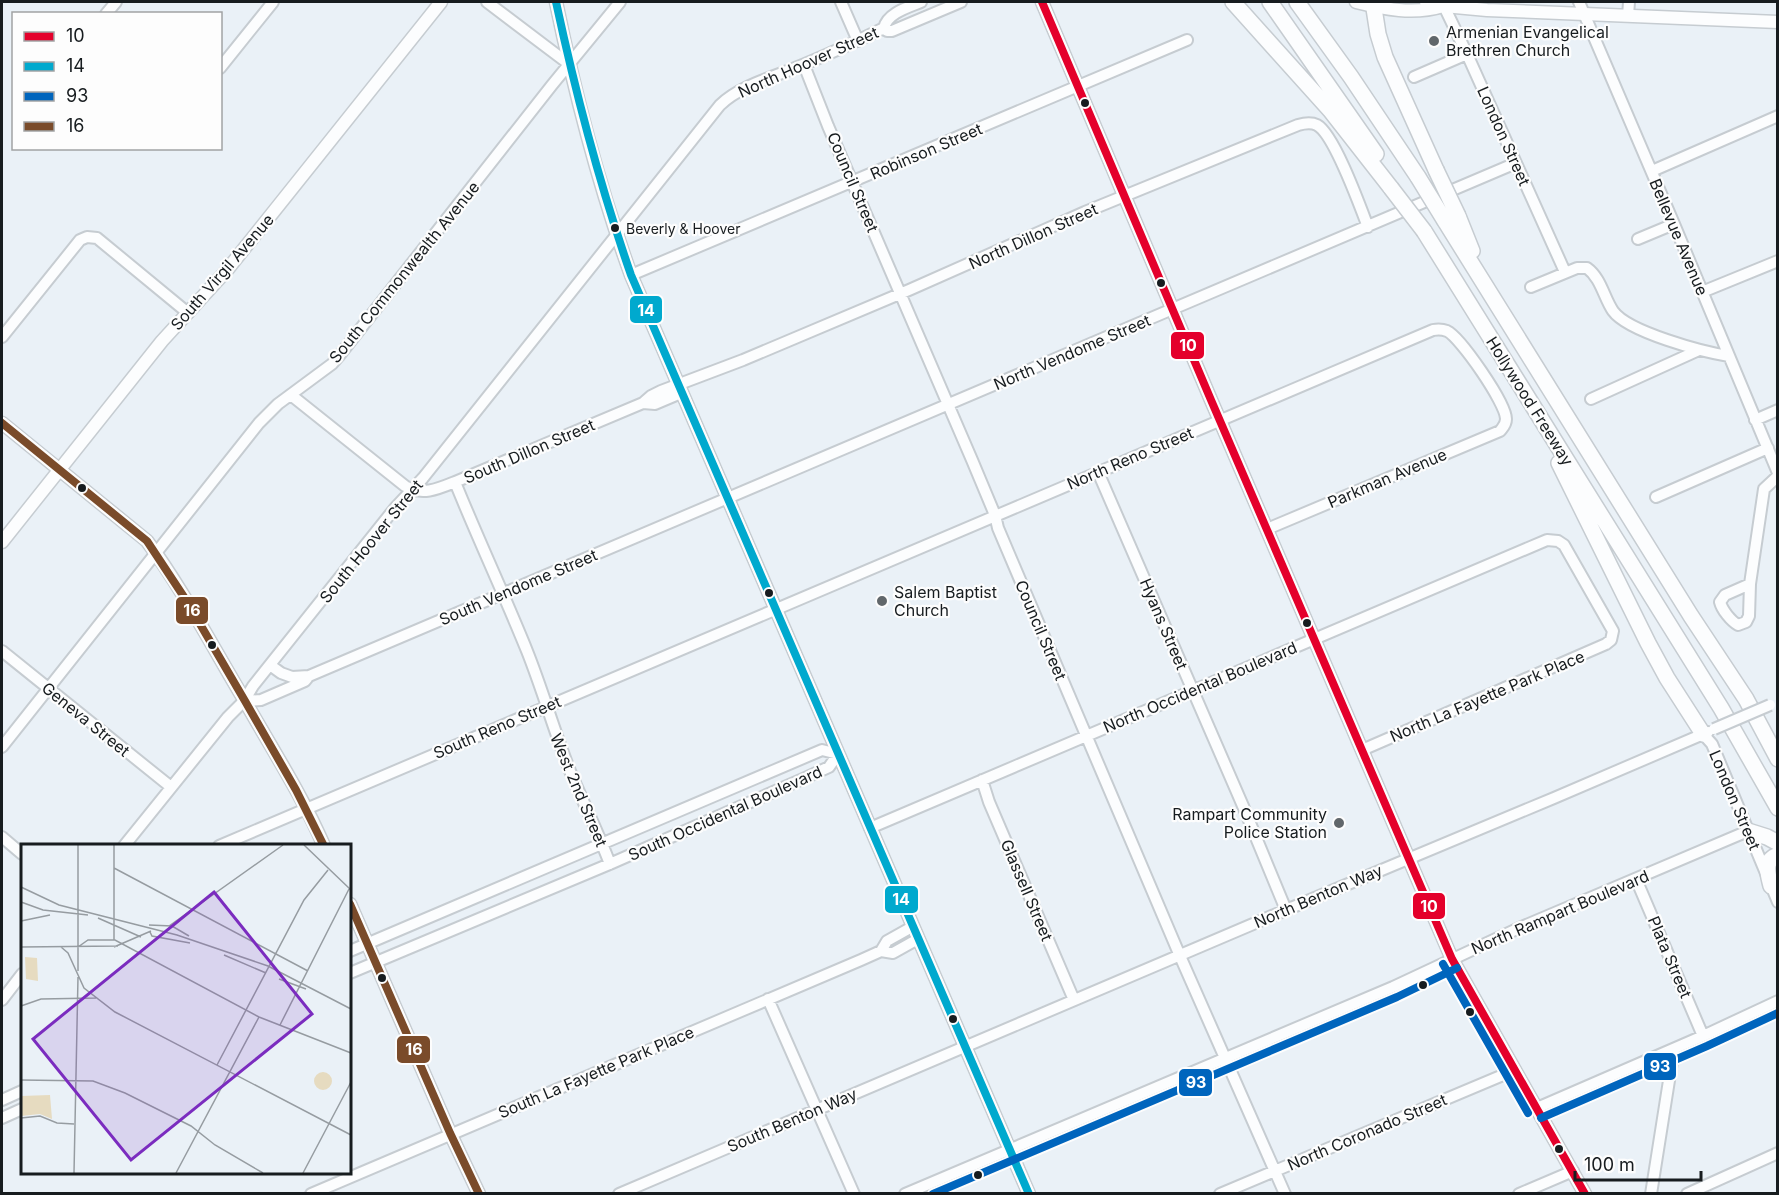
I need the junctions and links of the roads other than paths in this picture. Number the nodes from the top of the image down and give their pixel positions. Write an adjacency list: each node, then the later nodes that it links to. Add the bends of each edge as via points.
1 (273, 2): 27 (street)
2 (441, 2): 48 (main road, South Virgil Avenue, via 227,270)
3 (487, 2): 25 (street)
4 (556, 2): 25 (main road)
5 (620, 2): 25 (street, South Commonwealth Avenue)
6 (841, 2): 22 (street)
7 (921, 2): 21 (street, North Hoover Street, via 889,18)
8 (961, 2): 21 (street, North Hoover Street, via 891,31)
9 (1042, 2): 29 (main road)
10 (1233, 2): 34 (highway)
11 (1270, 2): 34 (highway, Hollywood Freeway, via 1349,114)
12 (1356, 2): 16 (main road)
13 (1426, 2): 17 (main road)
14 (1629, 2): 19 (street)
15 (1299, 4): 36 (highway, Hollywood Freeway, bridge)
16 (1374, 4): 17 (main road, via 1394,10 1428,11); 36 (highway, bridge, via 1384,57 1436,170)
17 (1443, 4): 18 (main road, via 1487,10); 24 (street, London Street)
18 (1581, 8): 19 (main road); 32 (street, Bellevue Avenue)
19 (1628, 16): 20 (main road)
20 (1778, 22)
21 (884, 28): 22 (street, North Hoover Street)
22 (858, 40): 26 (street, North Hoover Street)
23 (1188, 40): 29 (street, Robinson Street)
24 (1467, 54): 28 (street); 31 (street, London Street)
25 (569, 64): 39 (main road); 53 (street, South Commonwealth Avenue, via 339,356)
26 (804, 64): 33 (street, Council Street); 39 (street, North Hoover Street, via 727,98)
27 (222, 66)
28 (1414, 77)
29 (1077, 86): 33 (street, Robinson Street); 35 (main road)
30 (1778, 116): 32 (street)
31 (1516, 163): 38 (street, North Vendome Street); 42 (street, London Street)
32 (1652, 171): 37 (street, Bellevue Avenue)
33 (853, 182): 43 (street, Robinson Street); 46 (street, Council Street)
34 (1394, 187): 54 (highway, Hollywood Freeway, bridge)
35 (1125, 196): 38 (street, North Dillon Street, via 1310,123 1320,127 1331,142); 46 (street, North Dillon Street); 47 (main road)
36 (1451, 219): 84 (highway, Hollywood Freeway, via 1490,292)
37 (1674, 224): 40 (street); 45 (street, Bellevue Avenue)
38 (1368, 226): 47 (street, North Vendome Street)
39 (616, 234): 43 (main road); 67 (street, South Hoover Street)
40 (1638, 239)
41 (1778, 261): 45 (street)
42 (1565, 272): 44 (street); 50 (street, via 1587,268 1613,311 1625,323)
43 (631, 275): 52 (main road)
44 (1531, 287)
45 (1702, 292): 51 (street, Bellevue Avenue)
46 (900, 293): 52 (street, North Dillon Street); 56 (street, Council Street)
47 (1173, 309): 56 (street, North Vendome Street); 58 (main road)
48 (188, 313): 49 (street, via 97,238 87,237 80,240); 63 (main road, South Virgil Avenue)
49 (2, 337)
50 (1699, 350): 51 (street); 55 (street)
51 (1729, 356): 59 (street, Bellevue Avenue)
52 (680, 389): 66 (street, South Dillon Street, via 651,396 643,403); 69 (main road)
53 (291, 395): 67 (street); 73 (street, South Commonwealth Avenue, via 259,423)
54 (1528, 398): 88 (highway, via 1648,643 1667,678); 98 (highway, Hollywood Freeway, via 1721,708)
55 (1591, 399)
56 (948, 405): 69 (street, North Vendome Street); 70 (street, Council Street)
57 (1778, 411): 59 (street)
58 (1220, 420): 61 (street, North Reno Street, via 1439,329 1450,333 1492,386 1506,414); 64 (street, North Reno Street); 71 (main road)
59 (1755, 420): 62 (street, Bellevue Avenue)
60 (2, 423): 63 (main road)
61 (1505, 424): 71 (street, Parkman Avenue, via 1500,431)
62 (1768, 448): 65 (street, Bellevue Avenue); 68 (street)
63 (59, 470): 72 (main road, South Virgil Avenue); 73 (main road, via 147,541)
64 (1098, 472): 70 (street, North Reno Street); 83 (street, Hyans Street)
65 (1778, 475): 74 (street, via 1764,489)
66 (455, 482): 67 (street, South Dillon Street, via 427,492); 75 (street, West 2nd Street)
67 (412, 490): 80 (street, South Hoover Street)
68 (1656, 497)
69 (727, 498): 75 (street, South Vendome Street); 76 (main road)
70 (995, 515): 76 (street, North Reno Street); 89 (street, Council Street)
71 (1267, 529): 77 (main road)
72 (2, 542)
73 (155, 552): 82 (street, South Commonwealth Avenue); 85 (main road)
74 (1750, 584)
75 (503, 594): 81 (street, South Vendome Street); 87 (street, West 2nd Street)
76 (776, 609): 87 (street, South Reno Street); 93 (main road)
77 (1314, 638): 78 (street, North Occidental Boulevard, via 1554,540 1564,545 1578,568 1613,631); 83 (street, North Occidental Boulevard); 92 (main road)
78 (1611, 640): 92 (street, North La Fayette Park Place)
79 (2, 651): 82 (street, Geneva Street)
80 (270, 665): 81 (street, via 292,677); 85 (street, South Hoover Street)
81 (309, 676): 85 (street, South Vendome Street, via 261,700)
82 (48, 688): 91 (street, South Commonwealth Avenue); 96 (street, Geneva Street)
83 (1193, 690): 89 (street, North Occidental Boulevard); 115 (street, Hyans Street)
84 (1746, 699): 90 (highway, via 1767,718); 94 (highway, Hollywood Freeway)
85 (244, 701): 96 (street, South Hoover Street); 97 (main road)
86 (1774, 703): 88 (street, North Benton Way, bridge)
87 (547, 705): 97 (street, South Reno Street); 102 (street, West 2nd Street, via 571,774)
88 (1708, 731): 100 (street, London Street); 109 (street, North Benton Way)
89 (1086, 735): 95 (street, North Occidental Boulevard); 119 (street, Council Street)
90 (1778, 736)
91 (2, 747)
92 (1362, 750): 109 (main road)
93 (838, 754): 99 (main road); 102 (street, South Occidental Boulevard, via 822,750); 110 (street, South Occidental Boulevard, via 829,767)
94 (1778, 759)
95 (981, 780): 99 (street, North Occidental Boulevard); 126 (street, Glassell Street)
96 (171, 787): 104 (street, South Hoover Street)
97 (306, 808): 105 (street, South Reno Street); 106 (main road)
98 (1778, 808)
99 (870, 828): 116 (main road)
100 (1748, 831): 103 (highway); 111 (street, North Rampart Boulevard); 112 (street, London Street)
101 (2, 837): 107 (street)
102 (602, 843): 110 (street, West 2nd Street); 117 (street, South Occidental Boulevard)
103 (1778, 843)
104 (126, 844)
105 (224, 844)
106 (323, 844)
107 (21, 853)
108 (1778, 855): 112 (highway, via 1768,863)
109 (1408, 858): 115 (street, North Benton Way); 120 (main road)
110 (610, 864): 121 (street, South Occidental Boulevard)
111 (1636, 879): 120 (street, North Rampart Boulevard); 128 (street, Plata Street)
112 (1771, 886): 113 (street, London Street)
113 (1778, 902)
114 (351, 906): 117 (main road)
115 (1286, 910): 119 (street, North Benton Way)
116 (915, 933): 124 (street, South La Fayette Park Place, via 887,941 881,951); 129 (main road)
117 (367, 944): 118 (street, South Occidental Boulevard); 121 (main road)
118 (351, 951)
119 (1180, 956): 126 (street, North Benton Way); 131 (street, Council Street)
120 (1452, 959): 131 (street, North Rampart Boulevard); 132 (main road)
121 (375, 962): 122 (street, South Occidental Boulevard); 139 (main road)
122 (351, 973)
123 (21, 975): 125 (street)
124 (768, 999): 137 (street); 139 (street, South La Fayette Park Place)
125 (2, 1000)
126 (1074, 1000): 129 (street, North Benton Way)
127 (1778, 1001): 128 (street)
128 (1703, 1036): 130 (street)
129 (965, 1046): 137 (street, South Benton Way); 140 (main road)
130 (1674, 1049): 135 (street); 154 (street)
131 (1225, 1057): 140 (street, North Rampart Boulevard); 142 (street, Council Street)
132 (1515, 1070): 135 (main road); 142 (street, North Coronado Street)
133 (21, 1091): 134 (street)
134 (2, 1100)
135 (1536, 1108): 143 (main road)
136 (21, 1109): 138 (street)
137 (816, 1109): 146 (street, South Benton Way); 147 (street)
138 (2, 1118)
139 (450, 1133): 144 (street, South La Fayette Park Place); 145 (main road)
140 (1008, 1149): 148 (street, North Rampart Boulevard); 149 (main road)
141 (1778, 1153): 155 (street)
142 (1275, 1170): 150 (street, North Coronado Street); 151 (street, Council Street)
143 (1572, 1171): 152 (street); 153 (main road)
144 (311, 1194)
145 (479, 1194)
146 (619, 1194)
147 (854, 1194)
148 (905, 1194)
149 (1029, 1194)
150 (1220, 1194)
151 (1284, 1194)
152 (1519, 1194)
153 (1585, 1194)
154 (1651, 1194)
155 (1687, 1194)

